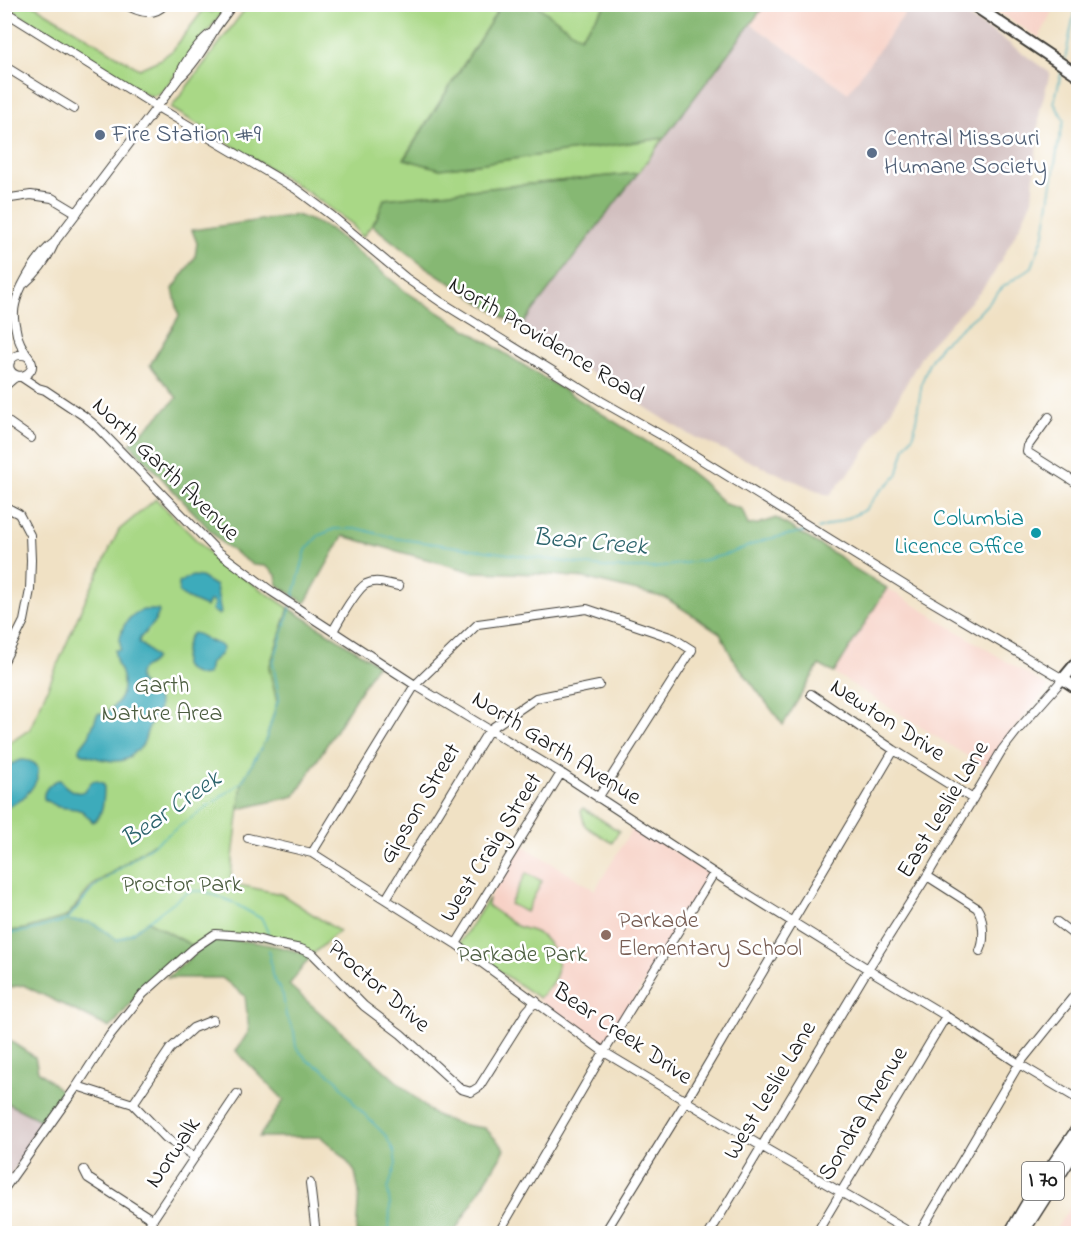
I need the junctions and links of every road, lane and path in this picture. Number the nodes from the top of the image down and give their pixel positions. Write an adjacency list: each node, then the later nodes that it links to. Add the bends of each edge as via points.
1 (11, 4): 6 (street)
2 (125, 4): 3 (street, via 152,12)
3 (165, 4)
4 (233, 4): 10 (street)
5 (972, 4): 8 (main road)
6 (5, 12): 10 (street, North Providence Road)
7 (7, 67): 9 (street); 11 (street)
8 (1078, 75)
9 (4, 76)
10 (157, 107): 13 (street); 31 (street, North Providence Road, via 296,189 441,302)
11 (74, 109)
12 (4, 199): 13 (street, via 31,195 52,198)
13 (77, 213): 14 (street, via 25,283)
14 (9, 313): 15 (street)
15 (18, 336): 16 (street); 17 (street)
16 (27, 356): 17 (street); 18 (street)
17 (11, 357): 19 (street)
18 (31, 369): 19 (street, via 27,375); 21 (street, North Garth Avenue)
19 (12, 370): 20 (street); 21 (street, North Garth Avenue)
20 (5, 387)
21 (45, 390): 28 (street, North Garth Avenue, via 96,426 217,551)
22 (1049, 417): 25 (street, via 1027,452)
23 (4, 419): 24 (street)
24 (31, 438)
25 (1078, 484)
26 (4, 506): 29 (street, via 19,514 30,536 32,560 24,621)
27 (399, 586): 28 (street, via 365,584)
28 (333, 631): 32 (street, North Garth Avenue)
29 (4, 661)
30 (1078, 661): 31 (main road)
31 (1063, 679): 34 (main road, North Providence Road); 40 (street, East Leslie Lane, via 1002,750)
32 (415, 685): 36 (street, North Garth Avenue); 39 (street, via 478,624 587,609 673,638 692,650); 42 (street)
33 (599, 685): 36 (street, via 536,698)
34 (1078, 689)
35 (811, 694): 37 (street, Newton Drive)
36 (489, 730): 38 (street, North Garth Avenue); 45 (street, Gipson Street)
37 (894, 750): 40 (street, Newton Drive); 46 (street)
38 (561, 773): 39 (street, North Garth Avenue); 49 (street, West Craig Street)
39 (598, 798): 43 (street, North Garth Avenue)
40 (973, 799): 44 (street, East Leslie Lane)
41 (248, 838): 42 (street, Bear Creek Drive)
42 (312, 853): 45 (street, Bear Creek Drive)
43 (714, 873): 46 (street, North Garth Avenue); 56 (street)
44 (927, 876): 50 (street, via 981,912 984,940); 51 (street, East Leslie Lane)
45 (386, 899): 49 (street, Bear Creek Drive)
46 (791, 921): 51 (street, North Garth Avenue); 61 (street)
47 (1057, 922): 48 (street)
48 (1078, 938)
49 (456, 944): 53 (street, Bear Creek Drive)
50 (980, 951)
51 (868, 969): 54 (street, North Garth Avenue); 65 (street, West Leslie Lane)
52 (1078, 991): 57 (street)
53 (536, 1001): 56 (street, Bear Creek Drive); 58 (street, Proctor Drive, via 479,1087 471,1092 462,1089 364,1006 313,954 246,936 214,934 143,994)
54 (946, 1016): 57 (street, North Garth Avenue); 70 (street, Sondra Avenue)
55 (213, 1020): 62 (street, via 193,1028 170,1049)
56 (604, 1052): 61 (street, Bear Creek Drive); 74 (street)
57 (1019, 1064): 60 (street, North Garth Avenue); 79 (street)
58 (77, 1086): 62 (street); 69 (street, Proctor Drive)
59 (237, 1094): 66 (street, Norwalk)
60 (1078, 1099)
61 (686, 1101): 65 (street, Bear Creek Drive); 75 (street)
62 (133, 1104): 66 (street, via 166,1138)
63 (1078, 1129): 80 (highway, I 70)
64 (1078, 1145): 81 (highway, I 70)
65 (760, 1146): 70 (street, Bear Creek Drive); 76 (street, West Leslie Lane)
66 (195, 1157): 71 (street, Norwalk)
67 (84, 1170): 71 (street, via 88,1178)
68 (310, 1183): 73 (street)
69 (4, 1189)
70 (840, 1192): 77 (street, Sondra Avenue); 78 (street, Bear Creek Drive)
71 (153, 1220): 72 (street, Norwalk)
72 (143, 1233)
73 (316, 1233)
74 (498, 1233)
75 (604, 1233)
76 (709, 1233)
77 (816, 1233)
78 (913, 1233)
79 (919, 1233)
80 (1010, 1233)
81 (1022, 1233)

